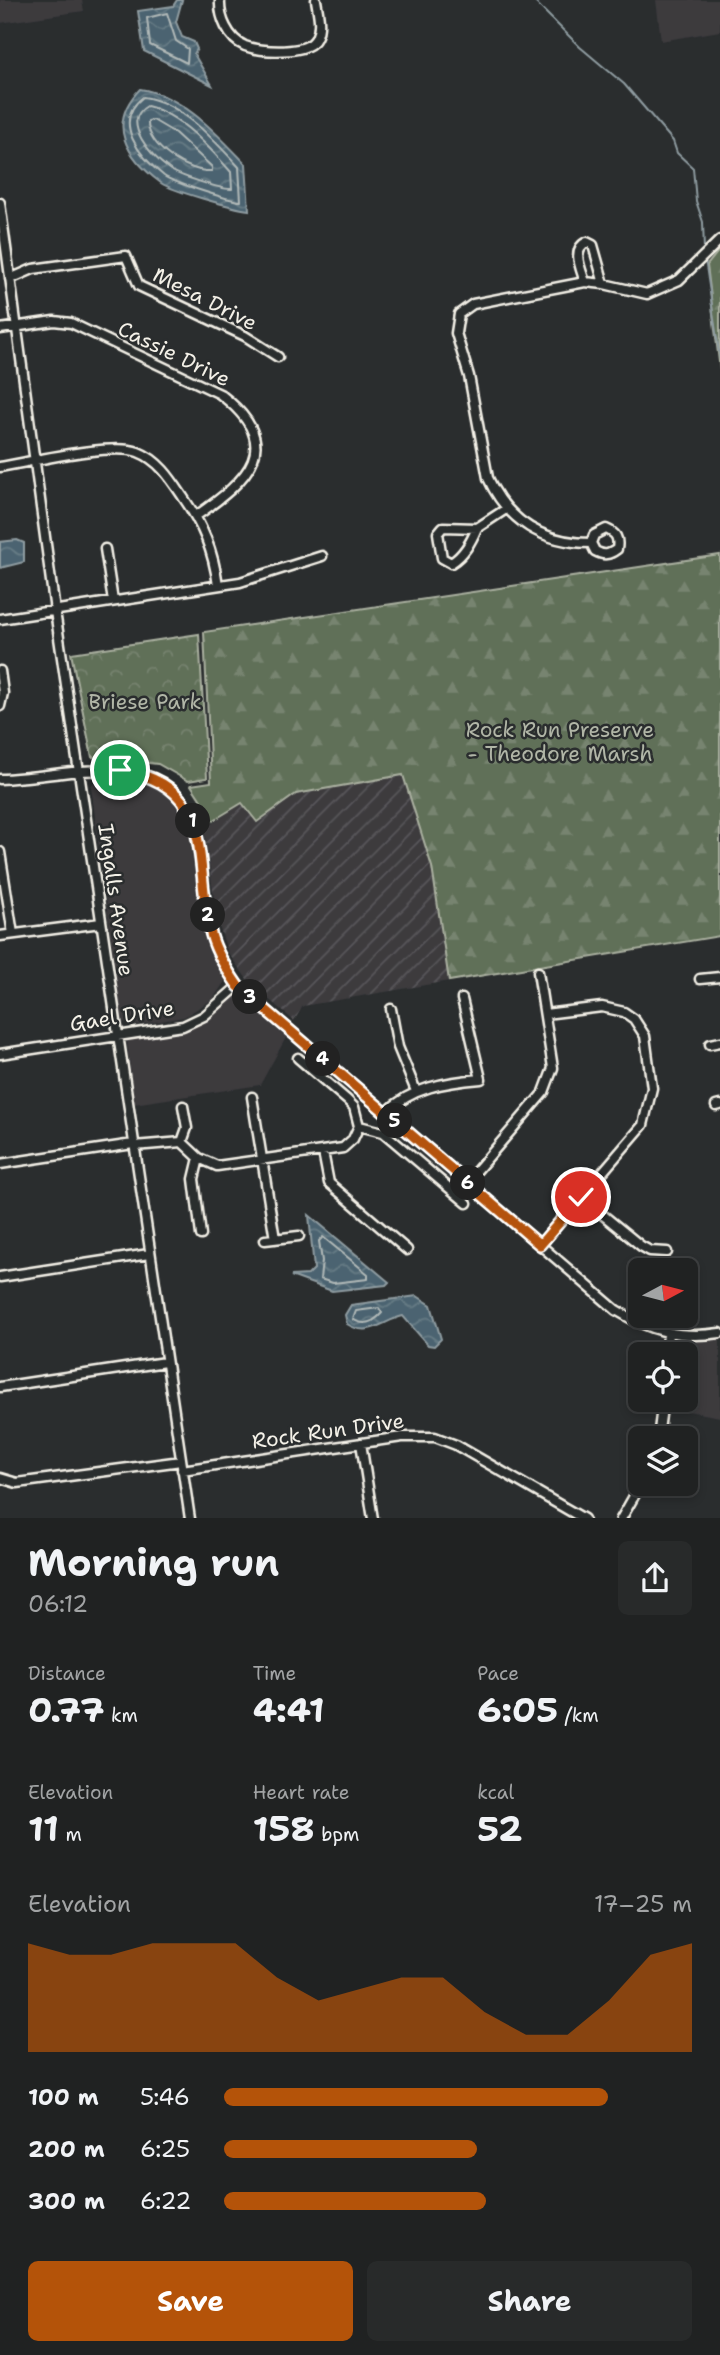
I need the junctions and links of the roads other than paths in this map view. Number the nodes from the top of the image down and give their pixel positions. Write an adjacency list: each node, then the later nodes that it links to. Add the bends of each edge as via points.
1 (220, 0): 2 (street, via 231,36 245,46 298,51 315,41 319,30)
2 (316, 0)
3 (0, 203): 5 (street, Ingalls Avenue)
4 (720, 240): 7 (street, via 679,280 647,294)
5 (10, 279): 8 (street, Ingalls Avenue); 10 (street, Mesa Drive, via 41,267 126,256 139,286)
6 (585, 282): 7 (street); 7 (street, via 578,252 587,242 593,245); 13 (street, via 473,304 459,314 456,332 484,460)
7 (604, 284)
8 (18, 326): 9 (street, Cassie Drive); 11 (street, Ingalls Avenue); 14 (street, Cassie Drive, via 71,323 220,394 240,409 254,442 250,468 232,491)
9 (0, 329)
10 (278, 357)
11 (36, 461): 12 (street); 14 (street, via 116,449 137,452 155,462); 21 (street, Ingalls Avenue)
12 (0, 467)
13 (506, 509): 15 (street); 16 (street, via 537,534)
14 (196, 516): 19 (street, via 209,540)
15 (477, 528): 15 (street, via 443,527 438,533 442,558 451,563 457,559)
16 (591, 543)
17 (105, 549): 20 (street)
18 (322, 556): 19 (street)
19 (218, 585): 20 (street)
20 (113, 601): 21 (street)
21 (55, 611): 22 (street); 25 (street, Ingalls Avenue)
22 (0, 619)
23 (0, 671): 24 (street)
24 (0, 706)
25 (79, 773): 26 (street); 28 (street, Ingalls Avenue); 34 (street, via 141,773 160,779 177,792 195,827 211,934)
26 (0, 779)
27 (0, 852): 29 (street)
28 (101, 923): 29 (street); 38 (street, Ingalls Avenue)
29 (13, 934): 30 (street)
30 (0, 936)
31 (538, 972): 37 (street)
32 (720, 977): 33 (street)
33 (699, 979)
34 (238, 986): 38 (street, Gael Drive, via 204,1016 183,1026); 46 (street)
35 (462, 999): 43 (street, via 481,1079)
36 (391, 1009): 43 (street, via 398,1046)
37 (545, 1014): 54 (street, via 551,1079); 55 (street, via 614,1008 634,1019 645,1036 652,1088 643,1125)
38 (118, 1035): 41 (street, Gael Drive); 49 (street, Ingalls Avenue)
39 (720, 1042): 40 (street)
40 (710, 1044)
41 (0, 1054)
42 (298, 1058): 47 (street, via 354,1107)
43 (416, 1091): 46 (street, via 400,1098)
44 (252, 1097): 52 (street)
45 (184, 1106): 48 (street, via 187,1128)
46 (386, 1113): 54 (street)
47 (359, 1126): 50 (street, via 343,1148); 56 (street, via 383,1132)
48 (182, 1142): 49 (street); 51 (street)
49 (134, 1145): 53 (street); 62 (street, Ingalls Avenue)
50 (323, 1152): 52 (street); 60 (street, via 329,1183)
51 (199, 1158): 52 (street, via 218,1166); 57 (street, via 194,1179)
52 (263, 1161): 58 (street, via 270,1240)
53 (0, 1164)
54 (467, 1182): 59 (street)
55 (581, 1197): 59 (street); 61 (street, via 641,1246)
56 (467, 1203)
57 (201, 1235)
58 (299, 1236)
59 (540, 1245): 65 (street, via 616,1310)
60 (407, 1250)
61 (667, 1252)
62 (149, 1254): 63 (street); 67 (street, Ingalls Avenue)
63 (0, 1277)
64 (720, 1333): 65 (street)
65 (668, 1334): 66 (street)
66 (667, 1342)
67 (165, 1362): 68 (street); 70 (street, Ingalls Avenue)
68 (0, 1387)
69 (360, 1443): 70 (street, Rock Run Drive); 74 (street); 75 (street, Rock Run Drive, via 435,1437 468,1450)
70 (181, 1465): 71 (street, Rock Run Drive, via 17,1483); 73 (street, Ingalls Avenue)
71 (0, 1478)
72 (634, 1496): 76 (street)
73 (190, 1518)
74 (373, 1518)
75 (584, 1518)
76 (621, 1518)

